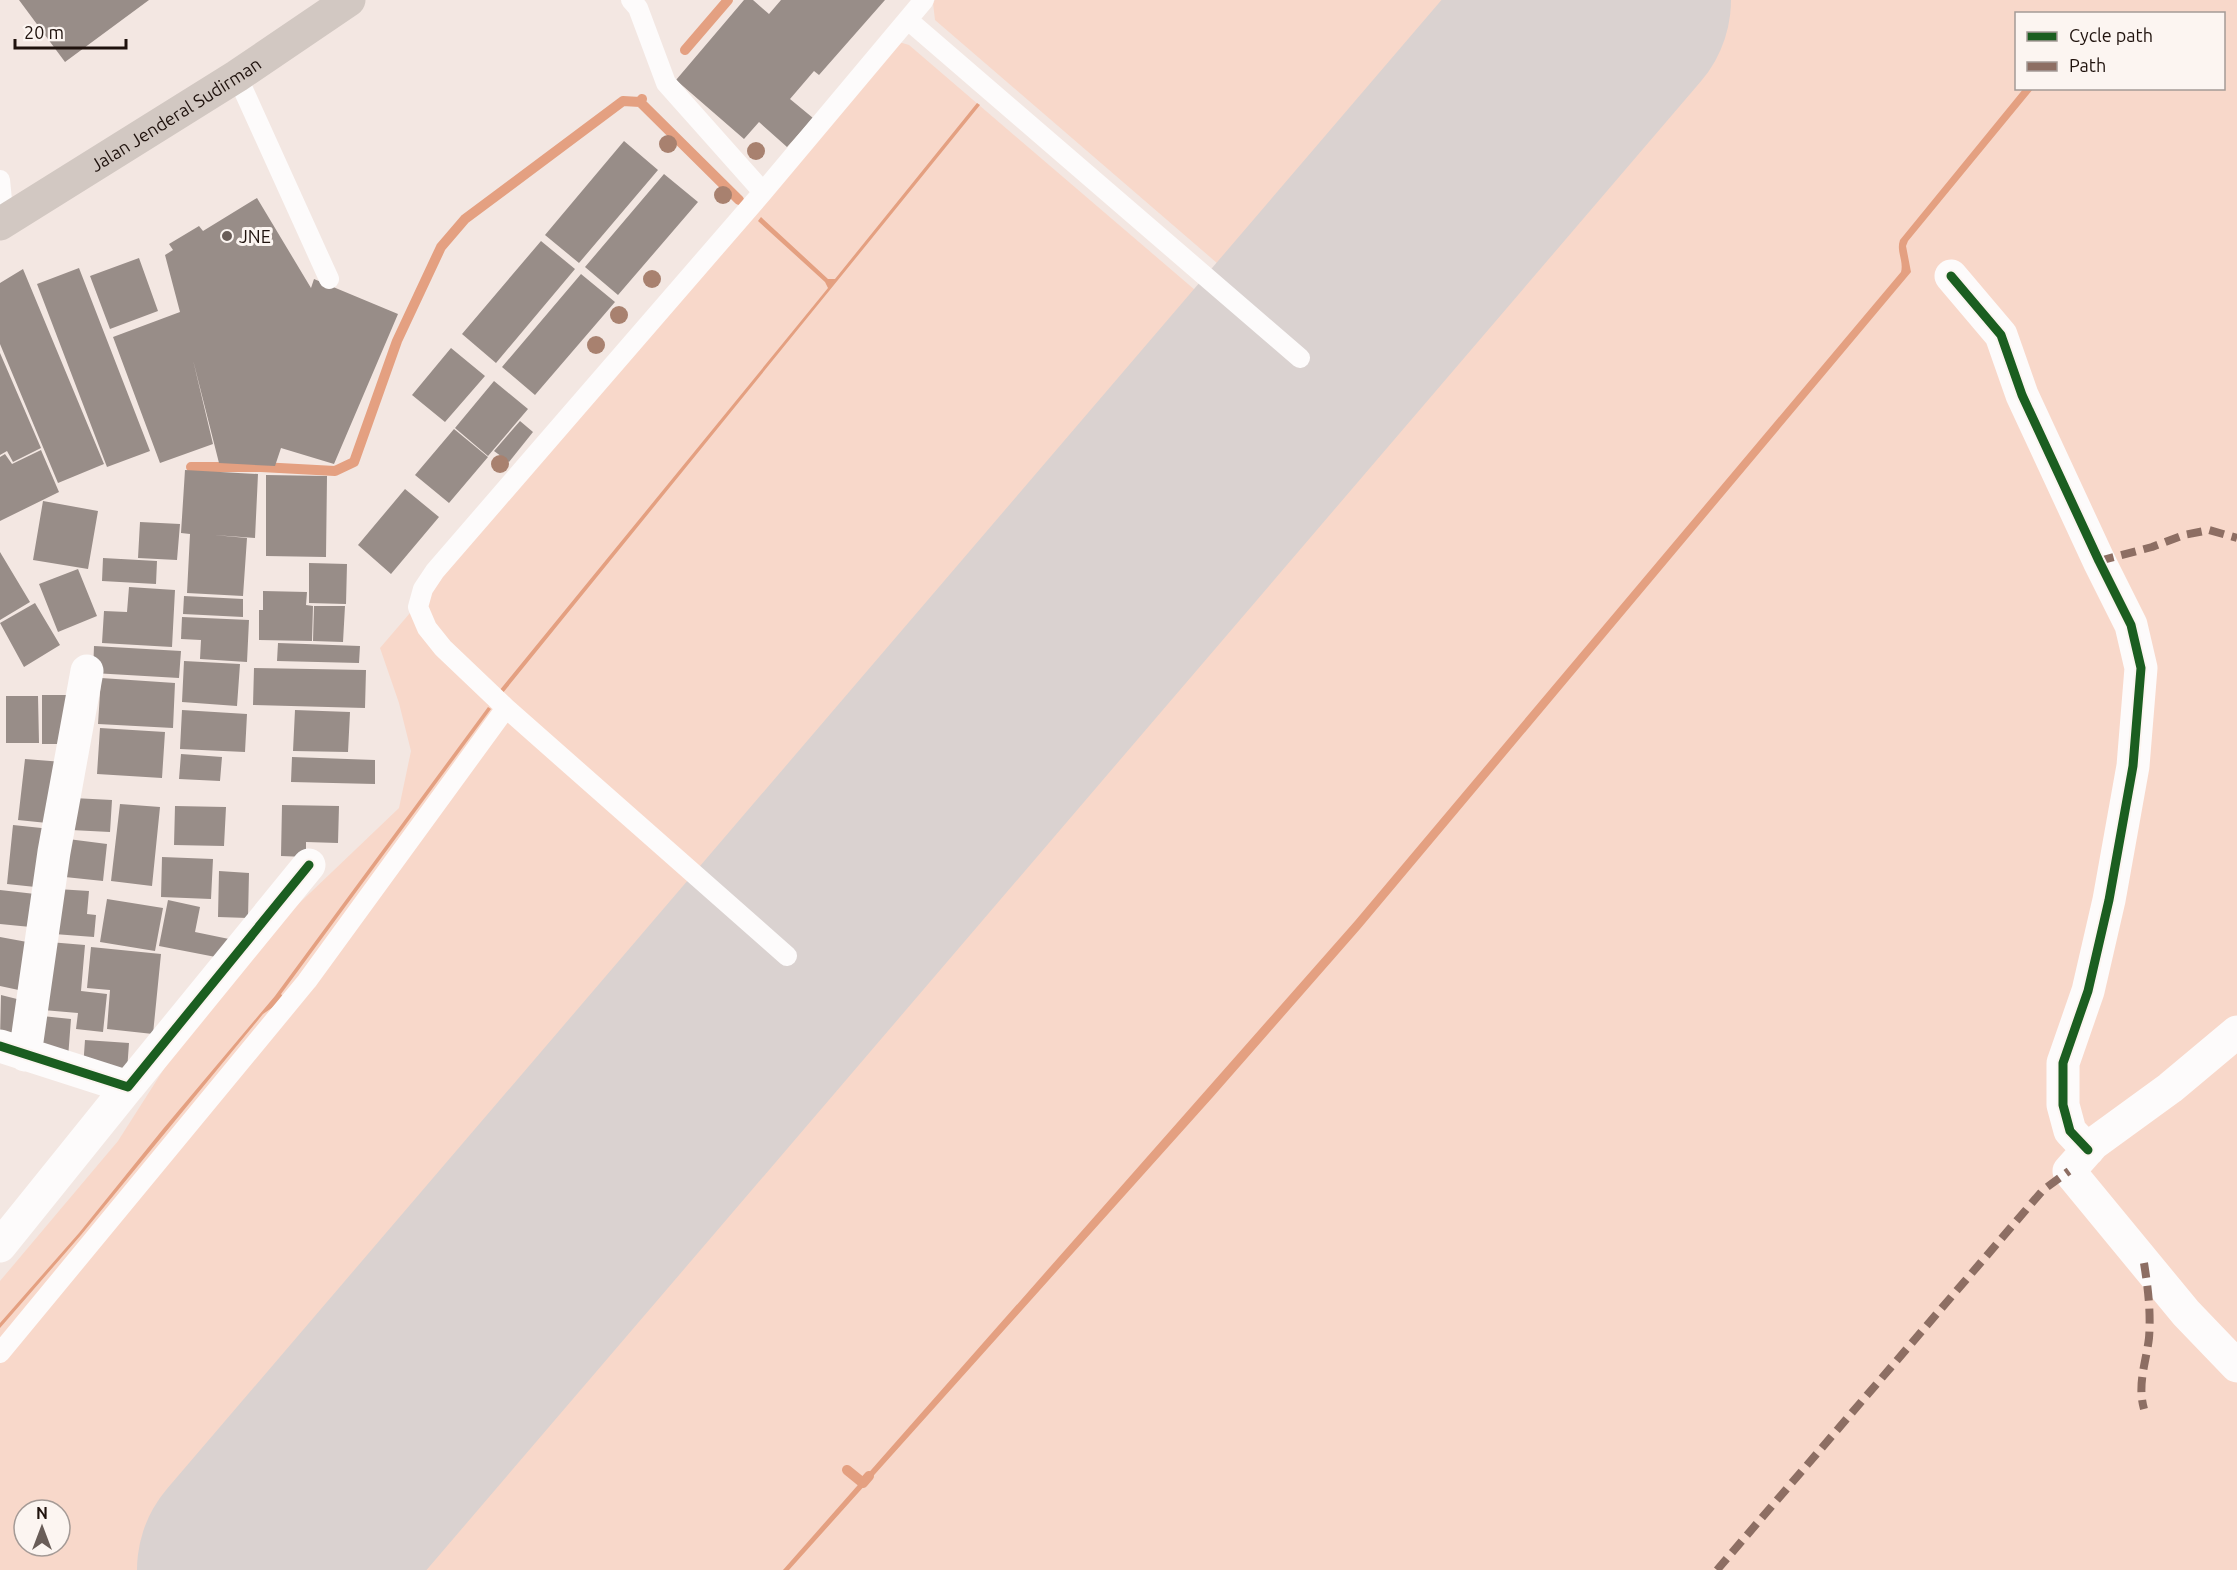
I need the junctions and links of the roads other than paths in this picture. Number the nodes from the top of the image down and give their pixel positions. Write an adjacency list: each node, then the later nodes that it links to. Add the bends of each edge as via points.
1 (350, 0): 5 (highway, Jalan Jenderal Sudirman)
2 (631, 0): 7 (lane, via 638,8 666,82)
3 (924, 0): 4 (lane)
4 (908, 20): 7 (lane); 11 (lane)
5 (237, 76): 8 (highway, Jalan Jenderal Sudirman); 10 (lane)
6 (0, 180): 8 (lane)
7 (763, 192): 13 (lane, via 423,589 418,607 427,628)
8 (2, 223)
9 (1951, 276): 19 (street, via 2001,335 2022,395 2132,625 2141,668 2133,766 2109,900 2088,990 2063,1063 2063,1105 2070,1131)
10 (329, 279)
11 (1300, 358)
12 (87, 671): 17 (street)
13 (506, 708): 15 (lane); 21 (lane, via 307,981)
14 (309, 865): 18 (street)
15 (787, 956)
16 (2237, 1032): 19 (street)
17 (13, 1050): 18 (street)
18 (128, 1087): 20 (street)
19 (2088, 1150): 22 (street, via 2069,1171 2186,1313)
20 (0, 1246)
21 (0, 1353)
22 (2237, 1366)

